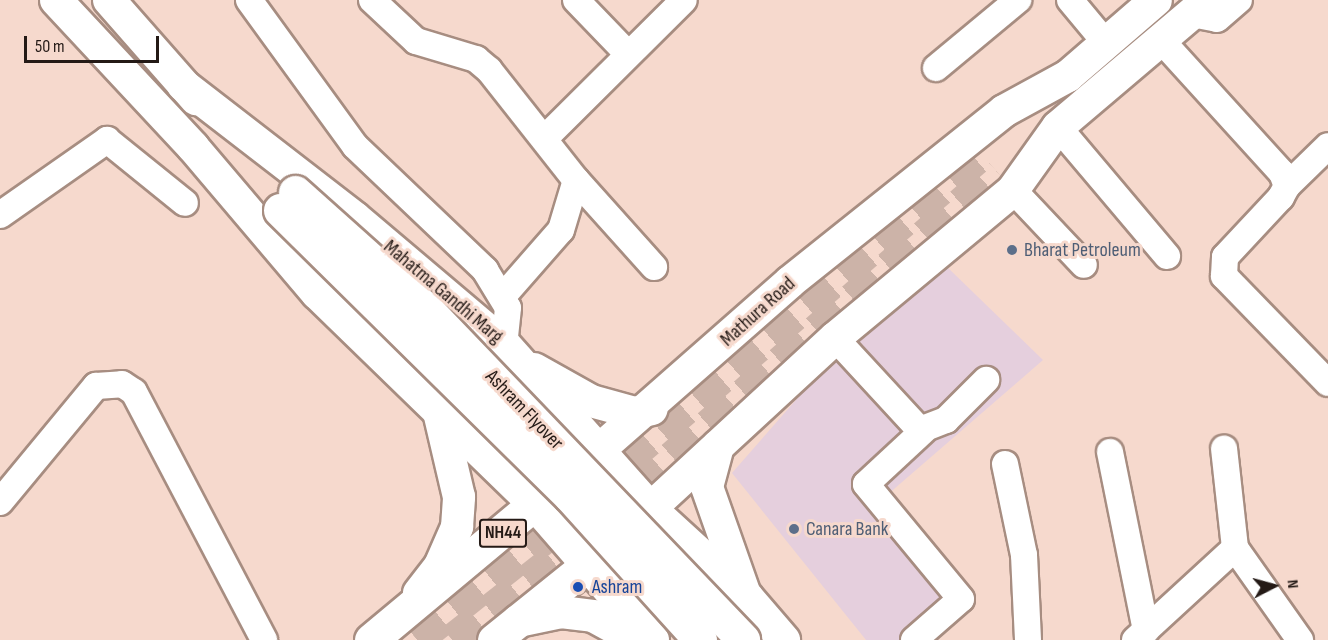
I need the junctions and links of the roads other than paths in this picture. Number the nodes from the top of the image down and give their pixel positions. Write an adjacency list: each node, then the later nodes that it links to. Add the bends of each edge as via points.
1 (56, 0): 21 (main road, via 106,59)
2 (109, 0): 17 (main road)
3 (372, 0): 19 (street, via 416,41 476,59 489,69)
4 (576, 0): 14 (street)
5 (684, 0): 14 (street)
6 (1018, 0): 15 (street)
7 (1070, 0): 13 (street)
8 (1156, 0): 13 (main road, Mathura Road)
9 (1239, 0): 11 (street, via 1217,19)
10 (254, 2): 31 (street, via 355,146 485,270)
11 (1200, 7): 12 (main road)
12 (1161, 40): 18 (main road); 24 (street, via 1282,173)
13 (1105, 42): 16 (main road, Mathura Road)
14 (628, 54): 19 (street)
15 (936, 68)
16 (1068, 76): 22 (main road); 36 (main road, Mathura Road, via 1004,111 809,267)
17 (183, 84): 25 (main road); 33 (main road, Mahatma Gandhi Marg, via 355,218)
18 (1058, 127): 22 (main road); 28 (street)
19 (546, 138): 23 (street)
20 (1328, 146): 24 (street)
21 (193, 147): 25 (main road); 37 (main road, via 317,293)
22 (997, 172): 29 (street); 32 (main road)
23 (576, 180): 30 (street); 31 (street, via 561,230)
24 (1287, 186): 35 (street, via 1225,257 1224,276)
25 (288, 201): 58 (highway, Ashram Flyover, bridge, via 570,496); 59 (highway, Ashram Flyover, bridge, via 429,312)
26 (185, 203): 27 (street, via 107,140)
27 (0, 215)
28 (1167, 256)
29 (1084, 265)
30 (654, 267)
31 (504, 295): 33 (street)
32 (835, 338): 38 (street); 39 (main road)
33 (515, 354): 36 (main road, via 591,401 635,413); 37 (main road); 41 (main road, Mahatma Gandhi Marg)
34 (986, 380): 38 (street, via 946,420)
35 (1328, 383)
36 (652, 409): 41 (main road, Mathura Road)
37 (439, 412): 45 (main road); 50 (main road, via 459,497 457,526 440,566)
38 (923, 431): 61 (street, via 866,484 961,599)
39 (718, 446): 46 (main road); 49 (main road, via 707,487)
40 (1224, 448): 47 (street)
41 (599, 450): 45 (highway, Mathura Road / NH44); 46 (main road, Mahatma Gandhi Marg)
42 (1110, 452): 52 (street)
43 (1005, 465): 62 (street, via 1024,555)
44 (0, 502): 53 (street, via 96,386 122,384 134,392)
45 (536, 506): 48 (main road); 50 (highway, Mathura Road / NH44)
46 (652, 510): 48 (main road); 49 (main road, Mahatma Gandhi Marg)
47 (1235, 548): 52 (street); 63 (street)
48 (586, 566): 51 (highway); 56 (main road)
49 (747, 597): 57 (main road); 60 (main road, Mahatma Gandhi Marg)
50 (404, 612): 54 (highway, Mathura Road / NH44)
51 (506, 630): 55 (main road, via 561,612 592,616)
52 (1141, 635)
53 (264, 640)
54 (371, 640)
55 (637, 640)
56 (653, 640)
57 (691, 640)
58 (700, 640)
59 (743, 640)
60 (784, 640)
61 (914, 640)
62 (1028, 640)
63 (1300, 640)

